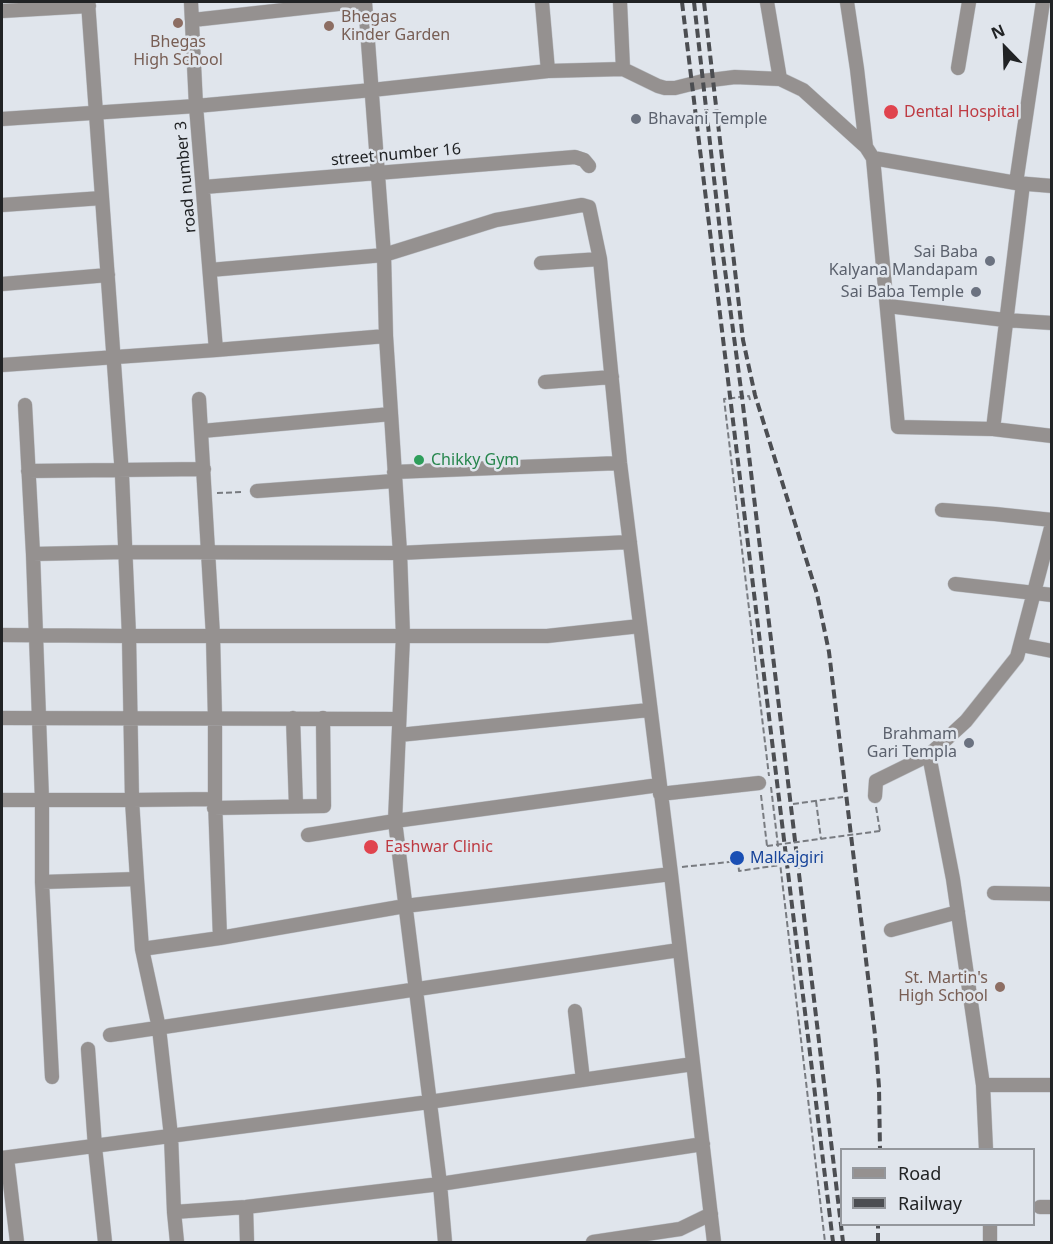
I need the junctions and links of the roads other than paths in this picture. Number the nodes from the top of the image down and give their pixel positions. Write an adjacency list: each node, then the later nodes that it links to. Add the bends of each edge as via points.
1 (191, 2): 12 (street, road number 3)
2 (356, 2): 12 (street)
3 (365, 2): 17 (street)
4 (542, 2): 15 (street)
5 (620, 2): 14 (street)
6 (767, 2): 16 (street)
7 (847, 2): 21 (street)
8 (969, 2): 13 (street)
9 (1043, 2): 24 (street)
10 (89, 4): 11 (street); 19 (street)
11 (2, 11)
12 (193, 20): 18 (street, road number 3)
13 (958, 68)
14 (623, 69): 15 (street); 16 (street, via 665,88 735,77)
15 (548, 71): 17 (street)
16 (780, 79): 21 (street, via 803,90)
17 (372, 90): 18 (street); 23 (street)
18 (196, 105): 19 (street); 26 (street, road number 3)
19 (96, 113): 20 (street); 27 (street)
20 (2, 119)
21 (869, 153): 24 (street); 35 (street)
22 (589, 166): 23 (street, street number 16, via 575,157)
23 (378, 173): 26 (street, street number 16); 29 (street)
24 (1020, 183): 25 (street); 36 (street)
25 (1052, 186)
26 (204, 188): 32 (street, road number 3)
27 (102, 198): 28 (street); 33 (street)
28 (2, 205)
29 (384, 255): 30 (street, via 496,220 582,205 591,210); 32 (street); 38 (street)
30 (600, 259): 31 (street); 42 (street)
31 (541, 263)
32 (210, 270): 39 (street, road number 3)
33 (108, 275): 34 (street); 40 (street)
34 (2, 284)
35 (888, 306): 36 (street); 47 (street, via 898,427)
36 (1005, 320): 37 (street); 47 (street)
37 (1052, 323)
38 (386, 336): 39 (street); 46 (street)
39 (216, 350): 40 (street)
40 (114, 357): 41 (street); 52 (street)
41 (2, 365)
42 (612, 377): 43 (street); 50 (street)
43 (545, 382)
44 (199, 399): 48 (street)
45 (25, 405): 53 (street)
46 (391, 414): 48 (street); 54 (street)
47 (993, 429): 49 (street)
48 (201, 431): 51 (street)
49 (1052, 435)
50 (620, 463): 54 (street); 58 (street)
51 (204, 469): 52 (street); 60 (street)
52 (122, 470): 53 (street); 59 (street)
53 (28, 471): 61 (street)
54 (394, 477): 55 (street); 62 (street)
55 (256, 491)
56 (942, 510): 57 (street)
57 (1052, 522): 64 (street)
58 (630, 542): 62 (street); 66 (street)
59 (125, 552): 60 (street); 61 (street); 69 (street)
60 (208, 553): 62 (street); 70 (street)
61 (33, 554): 68 (street)
62 (400, 554): 71 (street)
63 (955, 584): 64 (street)
64 (1034, 592): 65 (street); 72 (street)
65 (1052, 595)
66 (640, 626): 71 (street, via 547,636); 74 (street)
67 (2, 635): 68 (street)
68 (36, 635): 69 (street); 76 (street)
69 (129, 636): 70 (street); 77 (street)
70 (213, 636): 71 (street); 80 (street)
71 (403, 636): 81 (street)
72 (1021, 645): 73 (street); 83 (street, via 1017,657 966,722)
73 (1051, 650)
74 (649, 710): 82 (street); 85 (street)
75 (2, 718): 76 (street)
76 (39, 718): 77 (street); 88 (street)
77 (130, 718): 80 (street); 89 (street)
78 (293, 718): 79 (street); 80 (street); 91 (street)
79 (323, 718): 81 (street); 91 (street, via 324,806)
80 (215, 719): 90 (street)
81 (399, 719): 82 (street)
82 (399, 735): 92 (street)
83 (929, 755): 86 (street, via 876,781); 100 (street)
84 (759, 783): 85 (street)
85 (660, 789): 92 (street); 94 (street)
86 (875, 796)
87 (2, 800): 88 (street)
88 (42, 800): 89 (street); 96 (street)
89 (132, 800): 90 (street); 95 (street)
90 (214, 803): 91 (street); 102 (street)
91 (296, 806)
92 (395, 821): 93 (street); 99 (street)
93 (308, 835)
94 (670, 872): 99 (street); 104 (street)
95 (137, 879): 96 (street); 103 (street)
96 (42, 882): 111 (street)
97 (994, 893): 98 (street)
98 (1052, 894)
99 (405, 906): 102 (street); 105 (street)
100 (957, 912): 101 (street); 113 (street)
101 (891, 930)
102 (220, 938): 103 (street)
103 (142, 949): 107 (street)
104 (679, 950): 105 (street); 110 (street)
105 (416, 989): 107 (street); 115 (street)
106 (575, 1011): 112 (street)
107 (159, 1028): 108 (street); 116 (street)
108 (110, 1035)
109 (88, 1049): 118 (street)
110 (693, 1064): 112 (street); 117 (street)
111 (52, 1077)
112 (583, 1080): 115 (street)
113 (983, 1085): 114 (street); 119 (street)
114 (1052, 1085)
115 (429, 1102): 116 (street); 121 (street)
116 (171, 1136): 118 (street); 123 (street)
117 (703, 1144): 121 (street); 124 (street)
118 (95, 1147): 120 (street); 127 (street)
119 (986, 1148)
120 (4, 1158): 126 (street)
121 (440, 1184): 122 (street); 130 (street)
122 (246, 1207): 123 (street); 129 (street)
123 (174, 1212): 128 (street)
124 (711, 1214): 131 (street, via 680,1229); 132 (street)
125 (990, 1226): 133 (street)
126 (17, 1242)
127 (105, 1242)
128 (177, 1242)
129 (247, 1242)
130 (445, 1242)
131 (593, 1242)
132 (714, 1242)
133 (990, 1242)

